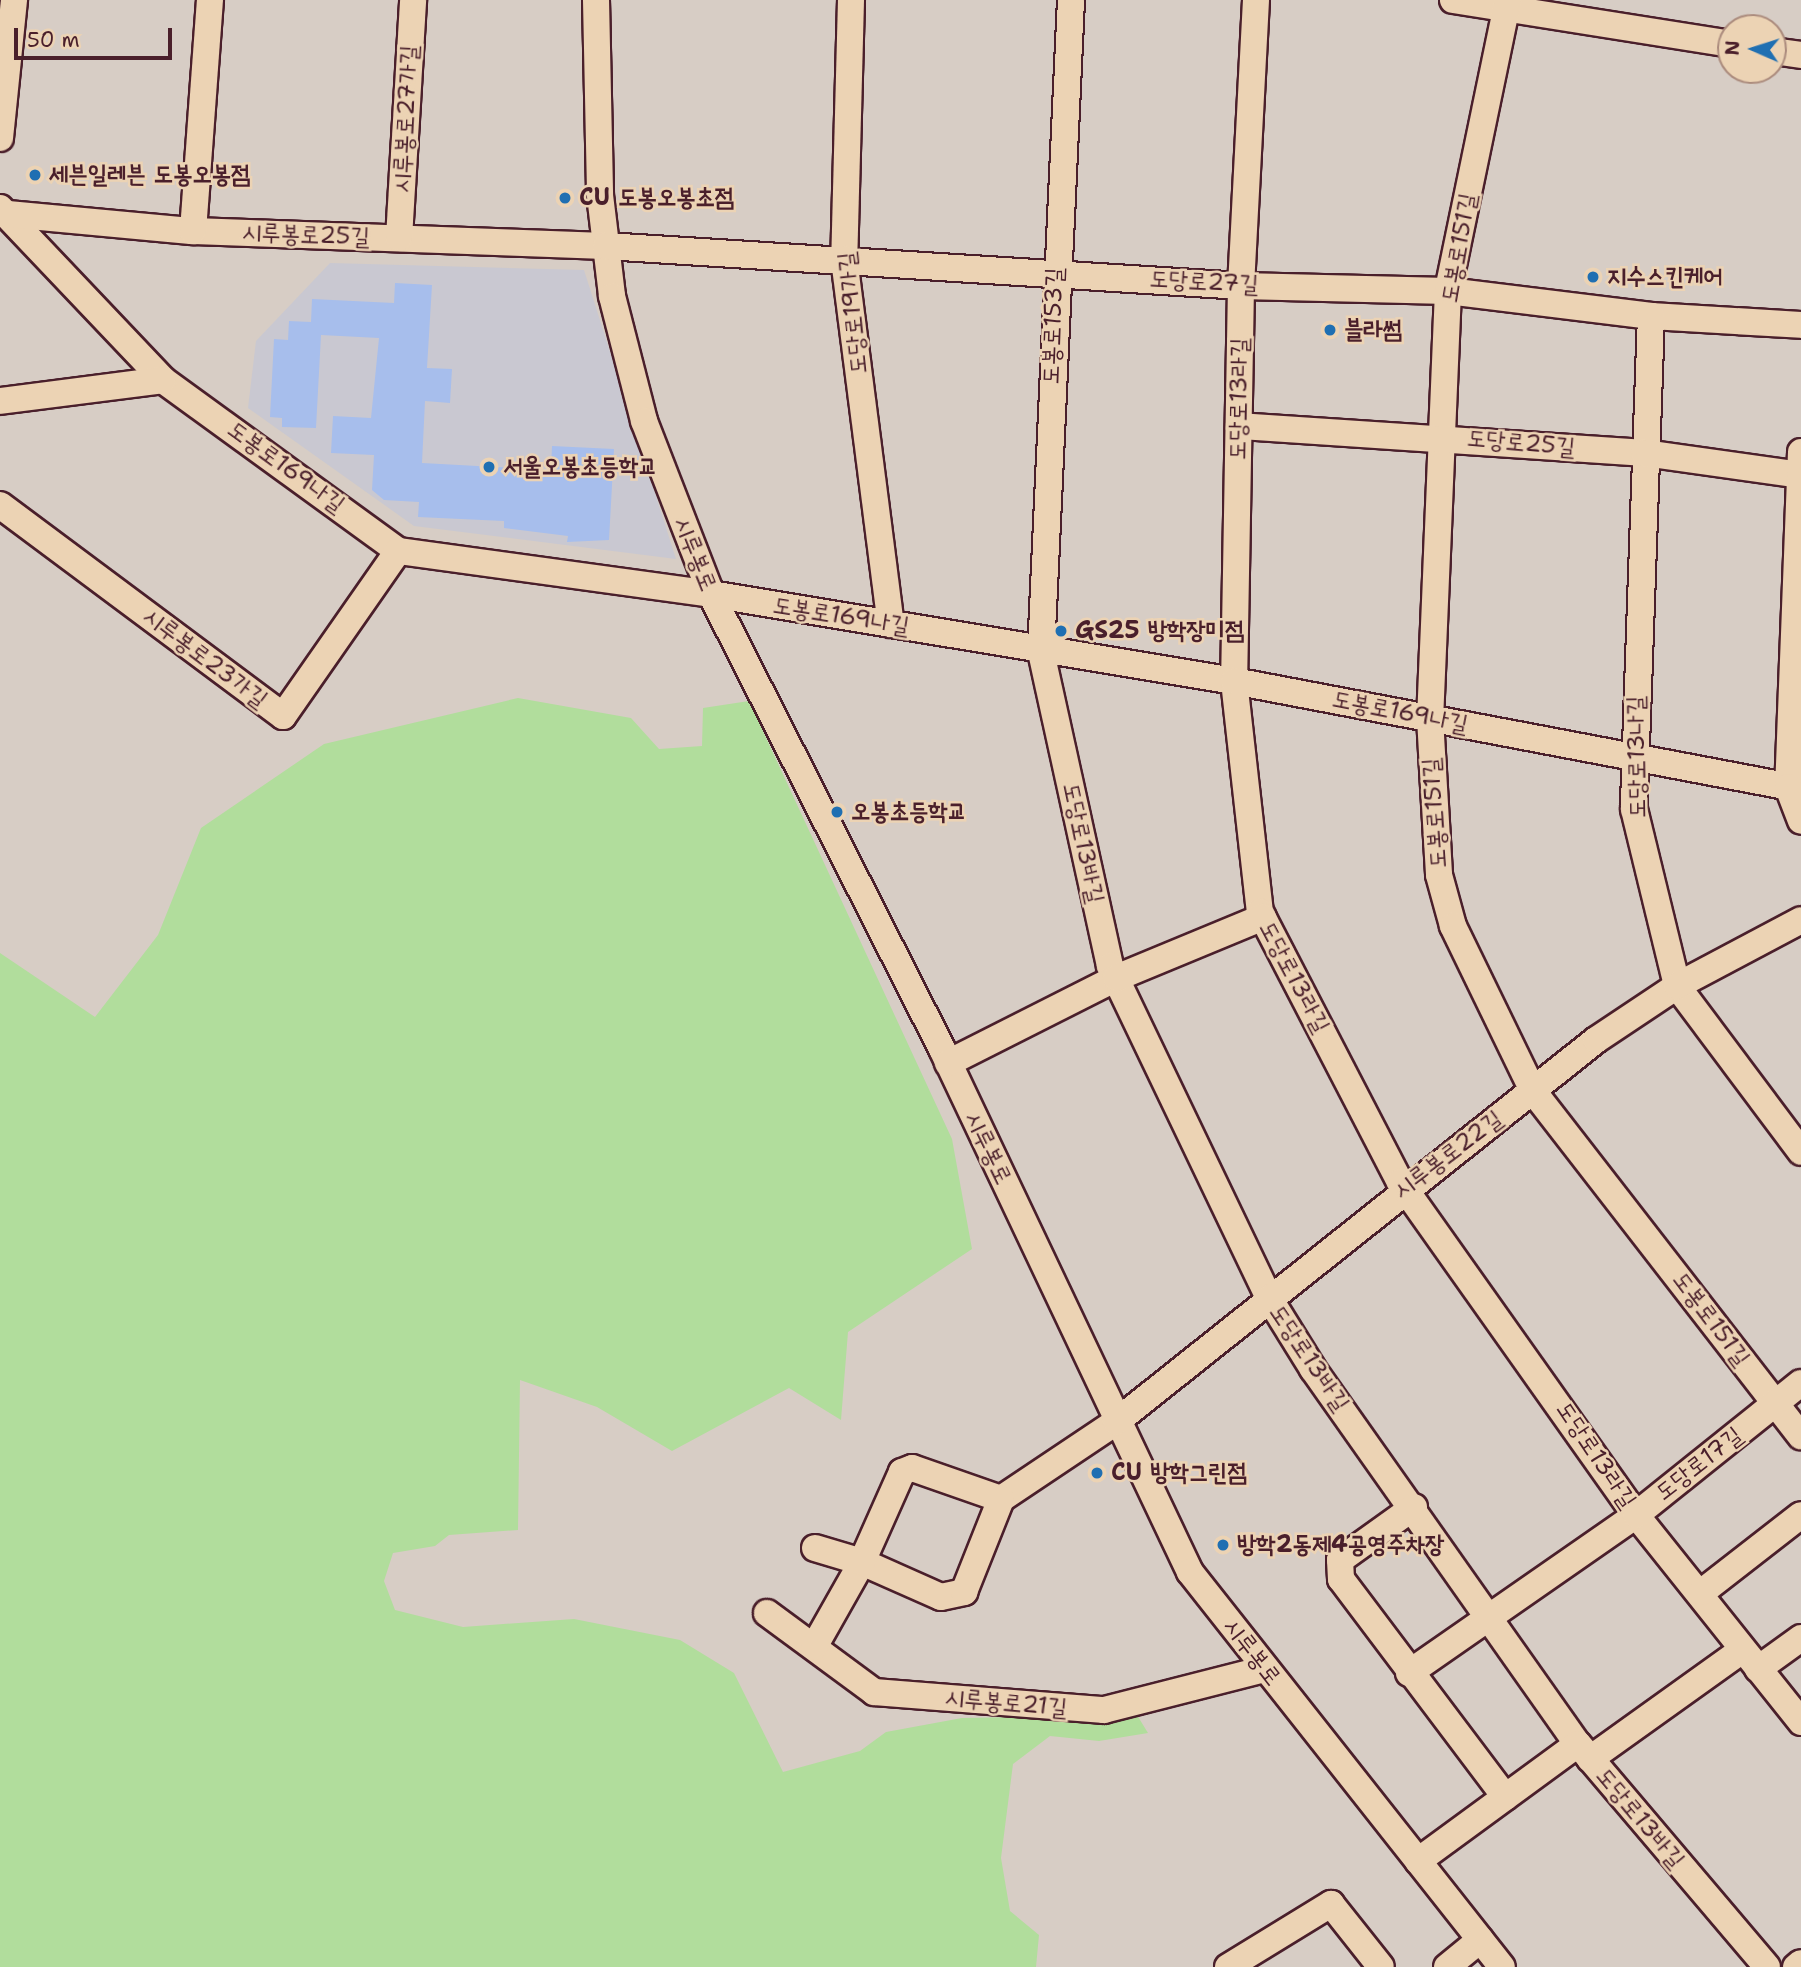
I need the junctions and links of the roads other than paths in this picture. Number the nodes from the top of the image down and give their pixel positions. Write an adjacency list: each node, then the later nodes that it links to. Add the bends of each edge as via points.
1 (13, 0): 11 (street)
2 (210, 0): 13 (street)
3 (413, 0): 14 (street, 시루봉로27가길)
4 (596, 0): 15 (street, 시루봉로)
5 (851, 0): 16 (street, 도당로19가길)
6 (1071, 0): 17 (street, 도봉로153길)
7 (1256, 0): 18 (street, 도당로13라길)
8 (1453, 0): 9 (street)
9 (1507, 5): 10 (street); 19 (street, 도봉로151길)
10 (1717, 42)
11 (0, 138)
12 (4, 211): 13 (street, 시루봉로25길); 22 (street, 도봉로169나길)
13 (193, 231): 14 (street, 시루봉로25길)
14 (399, 238): 15 (street, 시루봉로25길)
15 (606, 246): 16 (street, 도당로27길); 32 (street, 시루봉로, via 644,421)
16 (844, 259): 17 (street, 도당로27길); 33 (street, 도당로19가길)
17 (1055, 272): 18 (street, 도당로27길); 35 (street, 도봉로153길)
18 (1241, 286): 19 (street, 도당로27길); 24 (street, 도당로13라길)
19 (1448, 290): 20 (street, 도당로27길); 25 (street, 도봉로151길)
20 (1651, 316): 21 (street, 도당로27길); 27 (street, 도당로13나길)
21 (1801, 325)
22 (163, 380): 23 (street); 30 (street, 도봉로169나길)
23 (0, 401)
24 (1239, 426): 25 (street, 도당로25길); 36 (street, 도당로13라길)
25 (1444, 436): 27 (street, 도당로25길); 37 (street, 도봉로151길)
26 (1801, 452): 28 (street)
27 (1644, 453): 28 (street, 도당로25길); 39 (street, 도당로13나길)
28 (1801, 475): 31 (street)
29 (0, 505): 30 (street, 시루봉로23가길, via 283,716)
30 (398, 551): 32 (street, 도봉로169나길)
31 (1799, 556): 34 (street)
32 (711, 594): 33 (street, 도봉로169나길); 46 (street, 시루봉로)
33 (891, 624): 35 (street, 도봉로169나길)
34 (1798, 639): 38 (street)
35 (1041, 652): 36 (street, 도봉로169나길); 44 (street, 도당로13바길)
36 (1234, 681): 37 (street, 도봉로169나길); 42 (street, 도당로13라길)
37 (1430, 718): 39 (street, 도봉로169나길); 47 (street, 도봉로151길, via 1431,801 1453,926)
38 (1796, 727): 40 (street)
39 (1634, 758): 40 (street, 도봉로169나길); 45 (street, 도당로13나길, via 1634,809)
40 (1795, 788): 41 (street)
41 (1801, 821)
42 (1263, 917): 44 (street); 49 (street, 도당로13라길)
43 (1801, 920): 45 (street, 시루봉로22길)
44 (1116, 978): 46 (street); 50 (street, 도당로13바길)
45 (1677, 986): 47 (street, 시루봉로22길); 48 (street, 도당로13나길)
46 (948, 1063): 53 (street, 시루봉로)
47 (1533, 1091): 49 (street, 시루봉로22길); 52 (street, 도봉로151길)
48 (1801, 1152)
49 (1405, 1188): 50 (street, 시루봉로22길); 57 (street, 도당로13라길)
50 (1269, 1298): 53 (street, 시루봉로22길); 56 (street, 도당로13바길)
51 (1801, 1383): 52 (street, 도당로17길)
52 (1776, 1404): 54 (street, 도봉로151길); 57 (street, 도당로17길)
53 (1116, 1422): 55 (street); 67 (street, 시루봉로, via 1190,1572)
54 (1801, 1436)
55 (1001, 1499): 60 (street, via 912,1468 902,1472); 60 (street, via 964,1592 956,1596 941,1597)
56 (1414, 1507): 63 (street, 도당로13바길); 68 (street, via 1340,1560 1338,1569 1348,1593)
57 (1636, 1515): 61 (street, 도당로13라길); 63 (street, 도당로17길)
58 (1801, 1515): 61 (street)
59 (815, 1548): 60 (street)
60 (862, 1562): 65 (street)
61 (1702, 1592): 66 (street, 도당로13라길)
62 (767, 1613): 65 (street, 시루봉로21길)
63 (1494, 1617): 68 (street, 도당로17길); 70 (street, 도당로13바길)
64 (1801, 1638): 66 (street)
65 (814, 1647): 67 (street, 시루봉로21길, via 874,1692 1032,1708 1147,1703)
66 (1750, 1659): 69 (street, 도당로13라길); 70 (street)
67 (1265, 1669): 72 (street, 시루봉로)
68 (1409, 1673): 71 (street)
69 (1801, 1722)
70 (1584, 1751): 71 (street); 79 (street, 도당로13바길)
71 (1505, 1797): 72 (street)
72 (1418, 1861): 73 (street, 시루봉로)
73 (1480, 1940): 77 (street); 78 (street, 시루봉로)
74 (1801, 1963): 80 (street)
75 (1228, 1967): 76 (street, via 1331,1904)
76 (1381, 1967)
77 (1447, 1967)
78 (1502, 1967)
79 (1767, 1967)
80 (1796, 1967)

